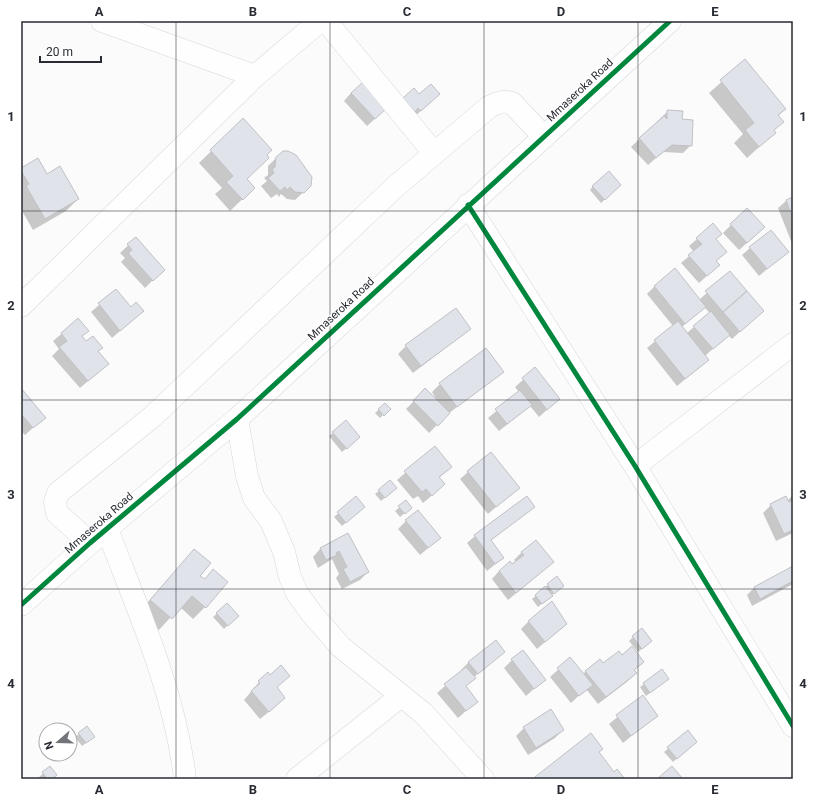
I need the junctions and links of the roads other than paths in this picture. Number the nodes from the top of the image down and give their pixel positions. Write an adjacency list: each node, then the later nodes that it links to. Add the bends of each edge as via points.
1 (102, 21): 5 (street)
2 (320, 21): 5 (street)
3 (326, 21): 7 (street)
4 (670, 21): 6 (street, Mmaseroka Road)
5 (255, 76): 9 (street)
6 (544, 137): 7 (street, via 512,103 497,102); 8 (street, Mmaseroka Road)
7 (434, 153): 14 (street, via 152,417 58,493 55,502 57,513)
8 (468, 206): 11 (street, Mmaseroka Road); 12 (street)
9 (21, 306)
10 (793, 344): 12 (street)
11 (237, 419): 13 (street, Mmaseroka Road); 16 (street, via 247,476 254,498 271,521 297,594 341,647)
12 (635, 466): 17 (street)
13 (107, 529): 14 (street, Mmaseroka Road); 18 (street, via 162,672)
14 (90, 543): 15 (street, Mmaseroka Road)
15 (21, 605)
16 (401, 696): 19 (street); 20 (street, via 423,713)
17 (793, 726)
18 (185, 779)
19 (297, 779)
20 (483, 779)

